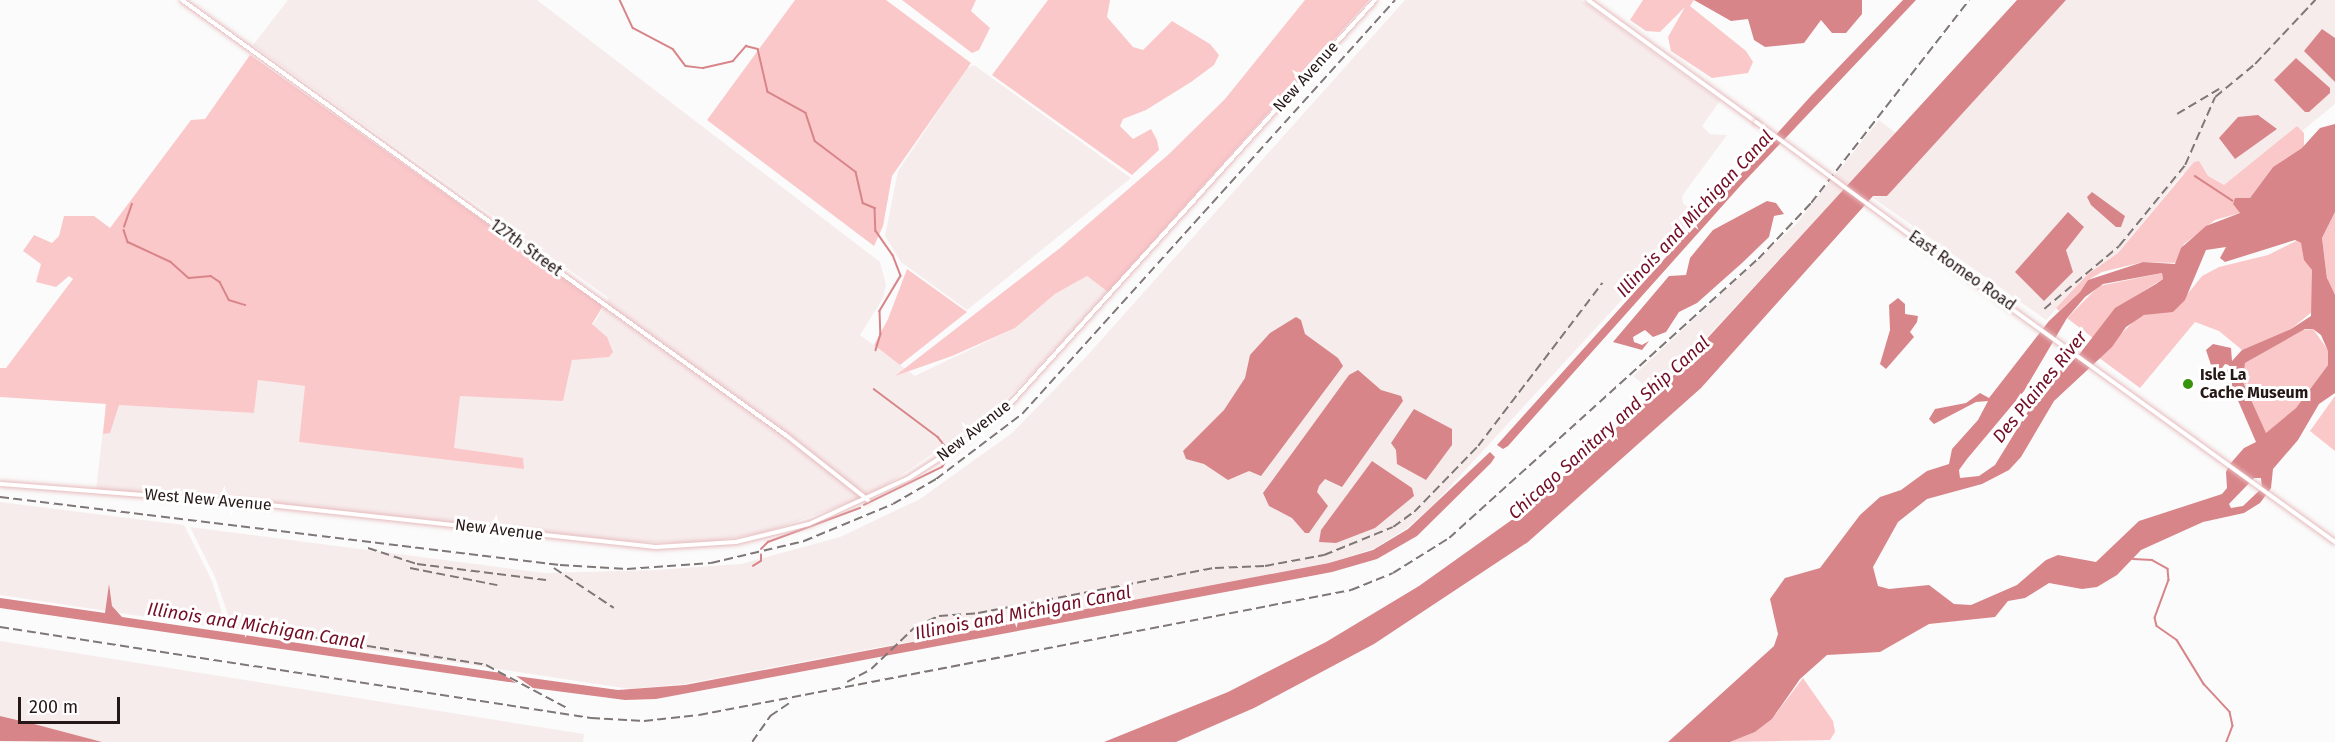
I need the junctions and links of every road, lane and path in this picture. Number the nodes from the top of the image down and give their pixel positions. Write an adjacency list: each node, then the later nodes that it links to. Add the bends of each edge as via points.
1 (182, 0): 5 (main road, 127th Street, via 787,436)
2 (1375, 0): 5 (main road, New Avenue, via 1024,390 954,449)
3 (1588, 0): 7 (main road, East Romeo Road, bridge)
4 (0, 484): 6 (main road, West New Avenue, via 183,497)
5 (868, 500): 6 (main road, New Avenue, via 782,532 687,547 621,544)
6 (415, 521)
7 (2335, 542)

